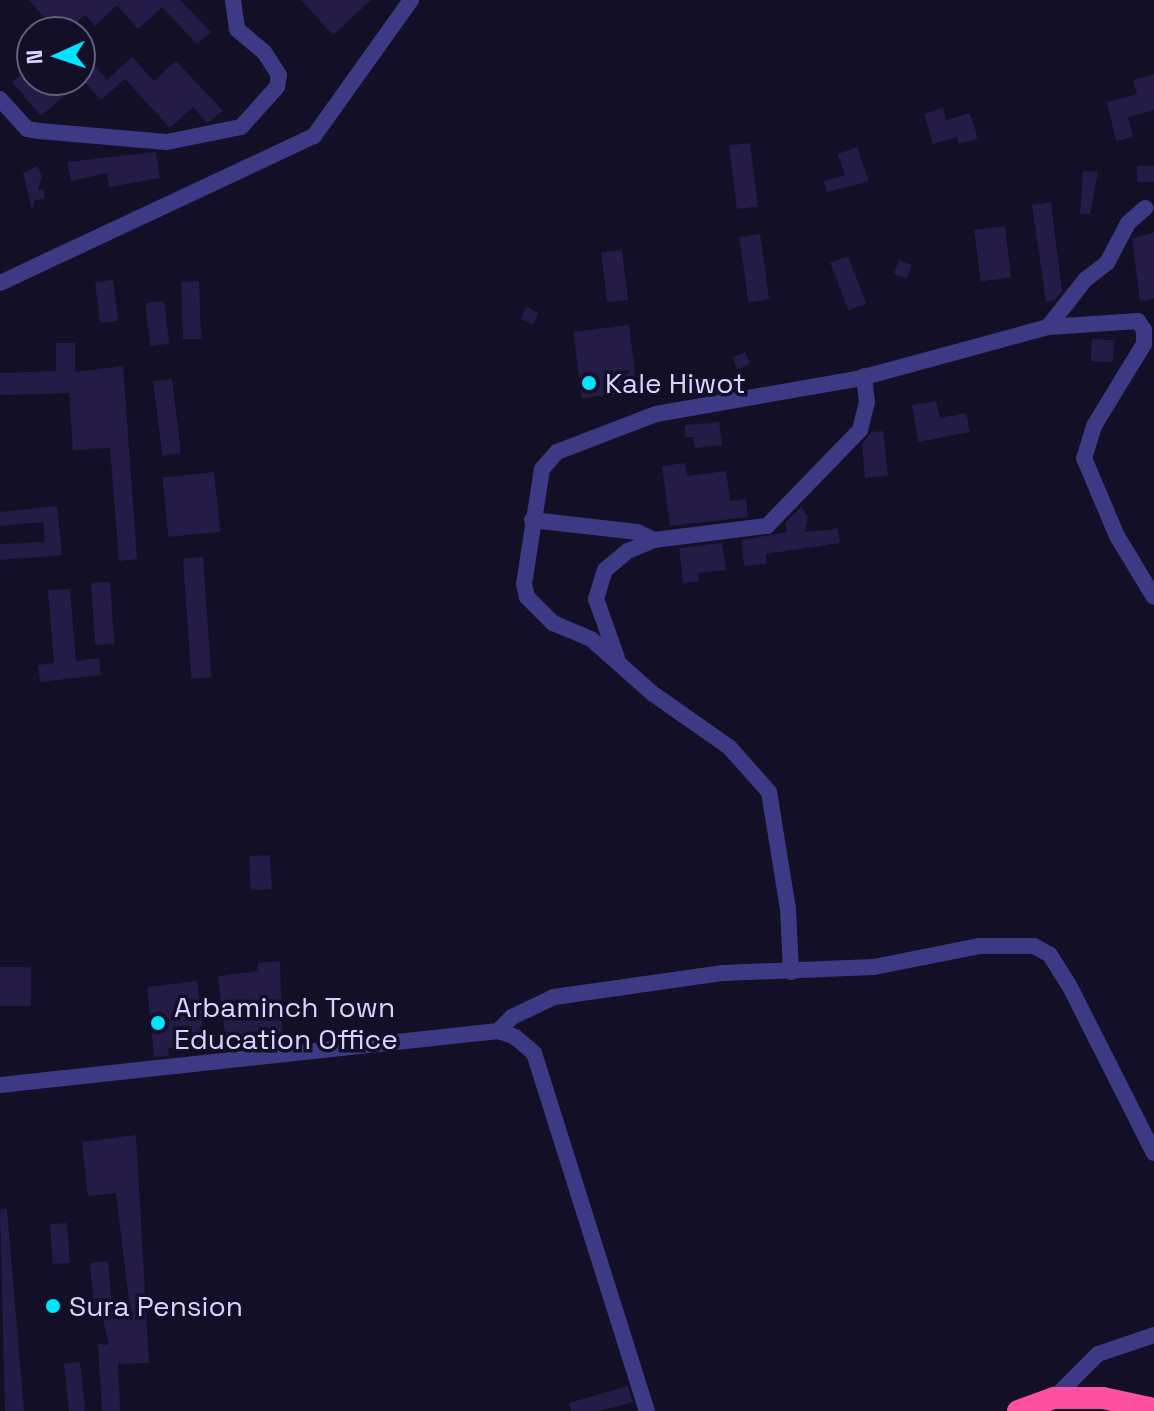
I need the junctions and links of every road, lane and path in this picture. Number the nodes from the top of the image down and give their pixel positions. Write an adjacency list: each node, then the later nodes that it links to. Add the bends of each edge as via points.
1 (233, 0): 3 (street, via 237,29 264,52 279,75 277,87 241,127 167,142 39,131 27,129)
2 (411, 0): 5 (street, via 314,136)
3 (0, 99)
4 (1145, 208): 6 (street, via 1128,223 1107,263 1085,280)
5 (0, 283)
6 (1048, 327): 7 (street); 10 (street, via 1138,321 1144,330 1144,344 1094,426 1084,458 1117,536)
7 (864, 376): 8 (street, via 656,414 557,452 536,482); 9 (street, via 867,402 860,430 767,526)
8 (532, 520): 9 (street, via 637,532); 11 (street, via 527,597 553,623 591,639)
9 (654, 540): 11 (street, via 613,560 596,587 599,614)
10 (1154, 597)
11 (617, 658): 12 (street, via 652,693 729,747 769,792 788,909)
12 (791, 972): 13 (street, via 723,973 554,997 512,1017); 15 (street, via 874,967 979,946 1034,946 1050,955 1069,985)
13 (498, 1031): 14 (street); 19 (street, via 534,1053)
14 (0, 1085)
15 (1154, 1153)
16 (1154, 1335): 17 (street, via 1098,1354)
17 (1054, 1398): 18 (highway, via 1103,1398); 20 (highway)
18 (1154, 1409)
19 (647, 1411)
20 (1018, 1411)

